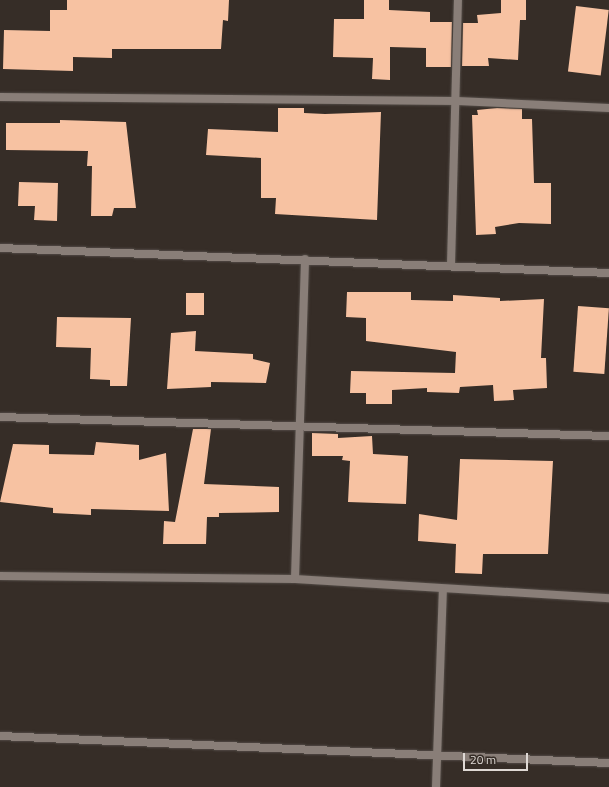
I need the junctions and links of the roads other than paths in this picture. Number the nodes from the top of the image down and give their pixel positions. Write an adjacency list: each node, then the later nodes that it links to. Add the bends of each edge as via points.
1 (458, 0): 3 (street)
2 (0, 97): 3 (street)
3 (457, 101): 4 (street); 7 (street)
4 (609, 108)
5 (0, 248): 6 (street)
6 (305, 259): 7 (street); 10 (street)
7 (451, 265): 8 (street)
8 (609, 273)
9 (0, 417): 10 (street)
10 (300, 424): 11 (street); 13 (street)
11 (609, 436)
12 (0, 576): 13 (street)
13 (296, 579): 14 (street)
14 (443, 590): 15 (street); 17 (street)
15 (609, 598)
16 (0, 736): 17 (street)
17 (437, 755): 18 (street); 19 (street)
18 (609, 763)
19 (436, 787)

